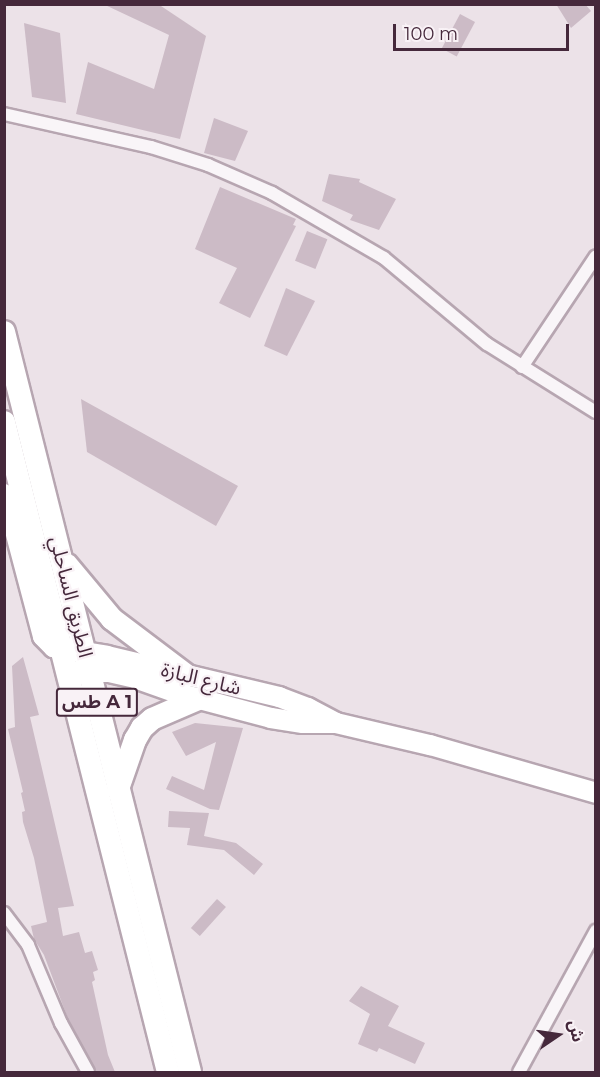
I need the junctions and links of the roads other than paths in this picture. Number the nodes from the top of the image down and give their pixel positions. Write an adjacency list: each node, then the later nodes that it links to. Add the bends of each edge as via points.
1 (4, 114): 4 (street, via 151,147 208,165 272,193 384,258 487,344)
2 (596, 256): 4 (street)
3 (4, 332): 8 (highway, الطريق الساحلي / طس A 1)
4 (522, 367): 5 (street)
5 (596, 412)
6 (4, 422): 9 (highway, الطريق الساحلي / طس A 1)
7 (4, 494): 9 (street, via 42,637)
8 (62, 559): 9 (highway, الطريق الساحلي / طس A 1); 10 (highway, via 112,618)
9 (76, 661): 10 (main road, شارع البازة); 11 (main road, شارع البازة); 13 (highway, الطريق الساحلي / طس A 1); 18 (highway, الطريق الساحلي / طس A 1)
10 (186, 675): 12 (main road, شارع البازة, via 279,697)
11 (198, 699): 12 (main road, شارع البازة, via 271,718); 13 (highway, via 152,719 142,728)
12 (336, 723): 14 (main road, شارع البازة, via 430,745)
13 (118, 789): 19 (highway, الطريق الساحلي / طس A 1)
14 (596, 793)
15 (4, 913): 17 (street, via 28,945 61,1023)
16 (596, 931): 20 (street)
17 (88, 1072)
18 (168, 1072)
19 (190, 1072)
20 (519, 1072)

